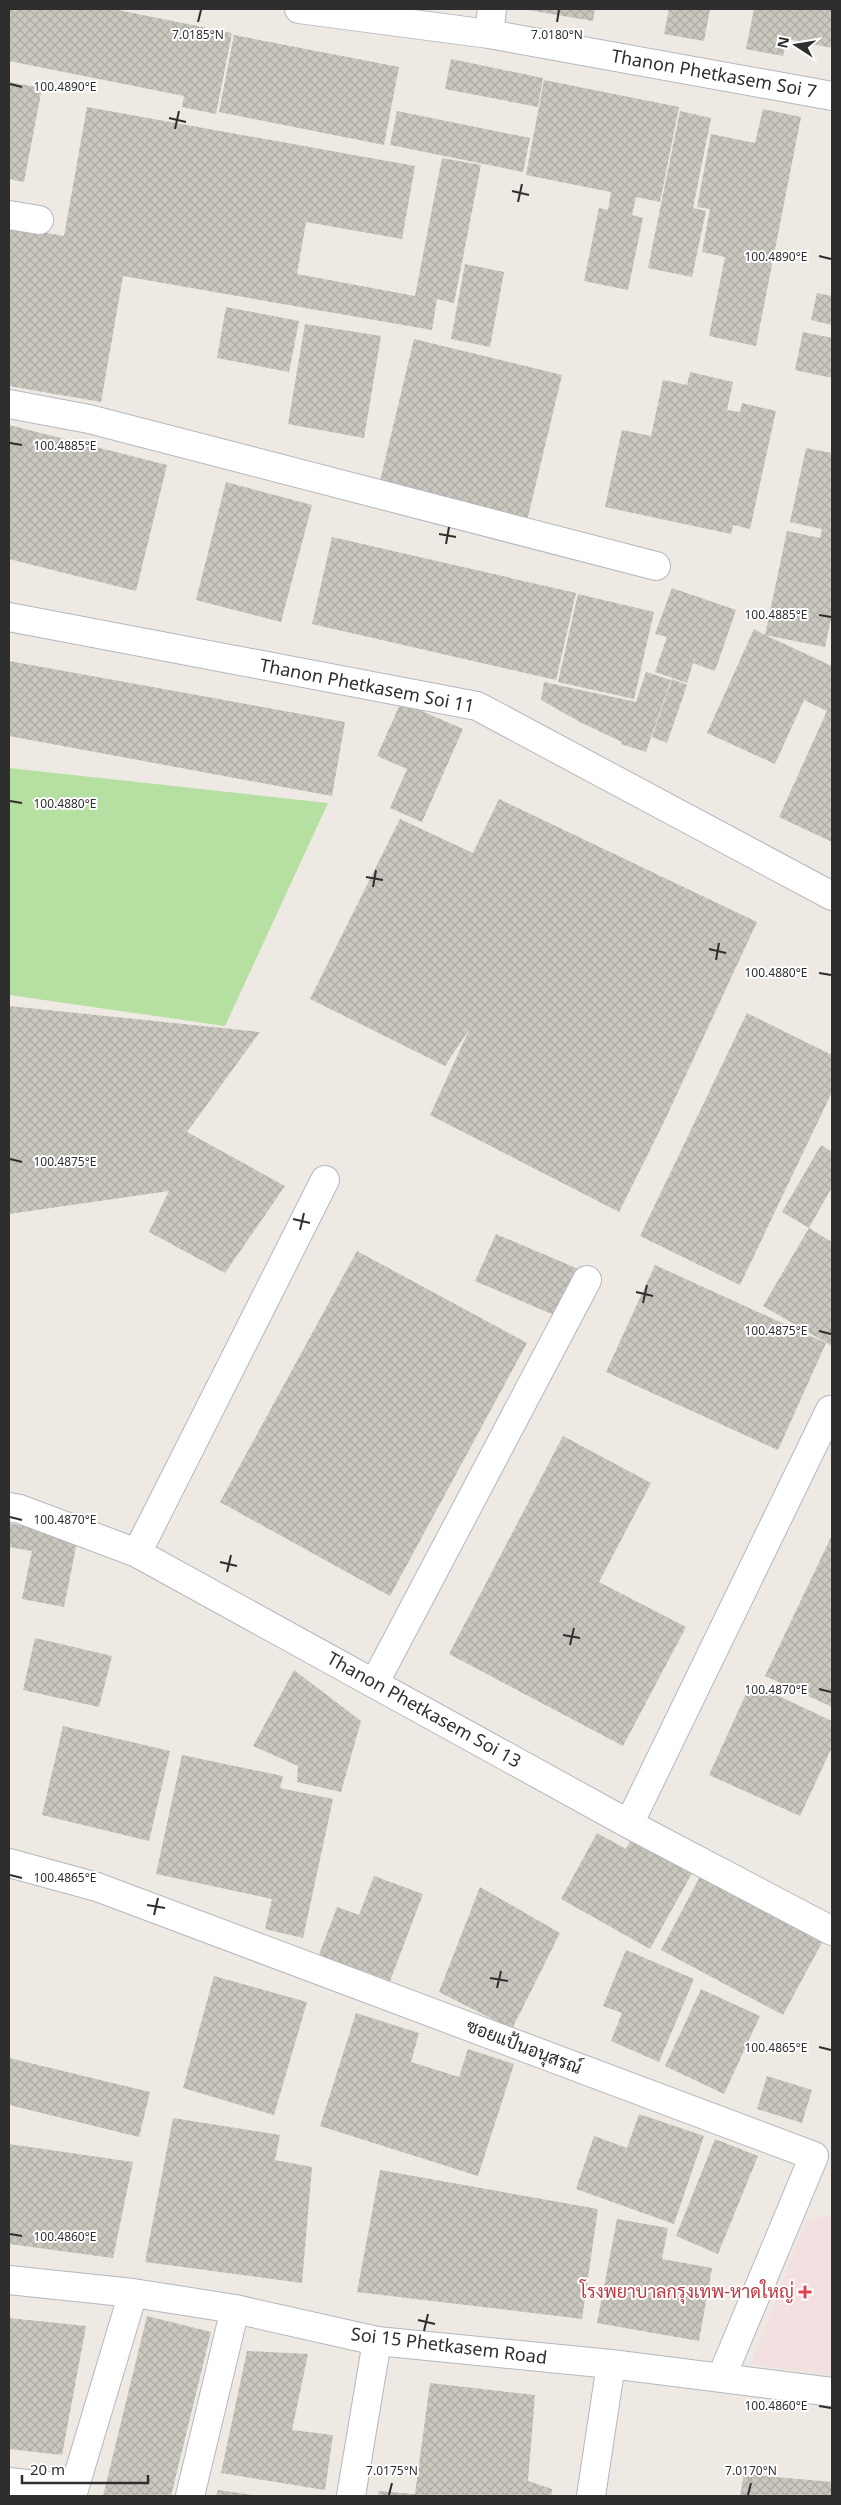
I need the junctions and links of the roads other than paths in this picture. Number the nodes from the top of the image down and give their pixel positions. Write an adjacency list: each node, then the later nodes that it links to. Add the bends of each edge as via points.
1 (300, 9): 2 (street, Thanon Phetkasem Soi 7)
2 (491, 21): 3 (street, Thanon Phetkasem Soi 7)
3 (832, 96)
4 (9, 214): 5 (street)
5 (39, 220)
6 (9, 404): 7 (street, via 89,419)
7 (656, 566)
8 (9, 617): 9 (street, Thanon Phetkasem Soi 11, via 477,706)
9 (832, 896)
10 (325, 1180): 14 (street)
11 (587, 1280): 15 (street)
12 (830, 1410): 16 (street)
13 (9, 1508): 14 (street, Thanon Phetkasem Soi 13, via 20,1509)
14 (137, 1553): 15 (street, Thanon Phetkasem Soi 13)
15 (375, 1682): 16 (street, Thanon Phetkasem Soi 13)
16 (630, 1824): 18 (street, Thanon Phetkasem Soi 13)
17 (9, 1863): 19 (street, ซอยแป้นอนุสรณ์, via 97,1887)
18 (832, 1931)
19 (823, 2159): 25 (street, ซอยแป้นอนุสรณ์)
20 (9, 2280): 21 (street, Soi 15 Phetkasem Road)
21 (133, 2294): 22 (street, Soi 15 Phetkasem Road); 28 (street)
22 (235, 2309): 23 (street, Soi 15 Phetkasem Road); 29 (street)
23 (377, 2341): 24 (street, Soi 15 Phetkasem Road); 30 (street)
24 (611, 2364): 25 (street, Soi 15 Phetkasem Road); 31 (street)
25 (722, 2376): 26 (street, Soi 15 Phetkasem Road)
26 (832, 2392)
27 (9, 2482): 28 (street)
28 (73, 2492)
29 (190, 2496)
30 (351, 2496)
31 (591, 2496)

